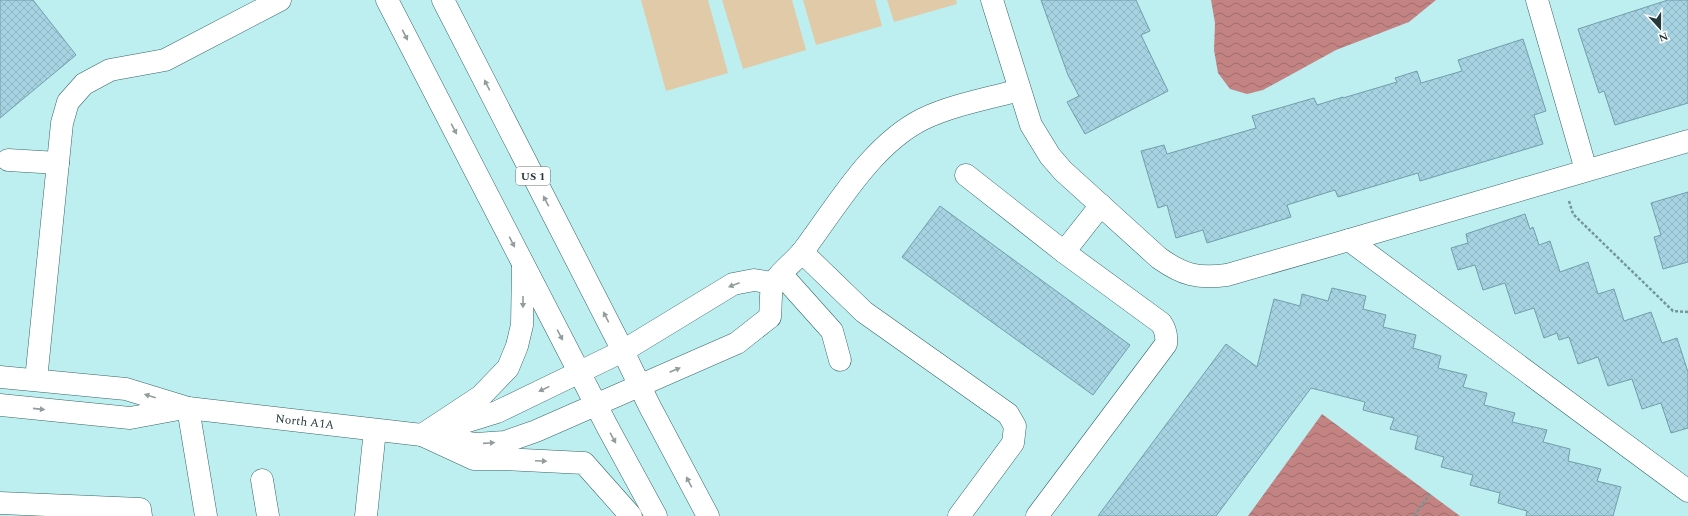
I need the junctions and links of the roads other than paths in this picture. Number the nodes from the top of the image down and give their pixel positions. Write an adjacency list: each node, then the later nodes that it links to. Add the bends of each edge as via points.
1 (280, 0): 9 (street, via 165,60 110,70 84,84 68,102 62,123)
2 (387, 0): 16 (street, one-way to 16)
3 (443, 0): 18 (street, US 1, one-way to 3)
4 (992, 0): 6 (street)
5 (1537, 0): 10 (street)
6 (1019, 90): 12 (street, via 1030,125 1050,156); 14 (street, via 942,112 906,129 890,142 852,183)
7 (1688, 141): 10 (street)
8 (8, 160): 9 (street)
9 (58, 163): 22 (street)
10 (1586, 170): 13 (street)
11 (966, 175): 15 (street)
12 (1101, 205): 13 (street, via 1159,258 1174,269 1191,275 1227,275); 15 (street)
13 (1349, 240): 30 (street)
14 (802, 252): 17 (street); 40 (street, via 864,312 1008,414 1015,426 1013,443)
15 (1064, 252): 41 (street, via 1161,323 1167,337 1166,344)
16 (523, 263): 20 (street, one-way to 20); 28 (street, one-way to 28, via 522,325 508,368 481,396)
17 (777, 278): 18 (street, North A1A, one-way to 18, via 733,284); 19 (street, via 832,330); 23 (street, North A1A, one-way to 17, via 737,343 770,318)
18 (624, 351): 20 (street, North A1A); 23 (street, US 1)
19 (840, 360)
20 (580, 372): 24 (street); 28 (street, North A1A, one-way to 28, via 497,412)
21 (0, 377): 22 (street, North A1A)
22 (36, 380): 26 (street, North A1A, one-way to 22, via 126,389)
23 (639, 384): 24 (street, North A1A); 39 (street, US 1, one-way to 23)
24 (595, 403): 28 (street, North A1A, one-way to 24, via 476,444 504,442 536,431); 38 (street, one-way to 38)
25 (0, 405): 26 (street, North A1A, one-way to 26, via 130,418)
26 (188, 408): 27 (street, North A1A); 34 (street)
27 (375, 430): 28 (street, North A1A); 36 (street)
28 (422, 435): 37 (street, one-way to 37, via 474,459 584,463)
29 (262, 480): 35 (street)
30 (1688, 491)
31 (0, 503): 32 (street)
32 (58, 511): 33 (street, via 140,509)
33 (141, 516)
34 (206, 516)
35 (268, 516)
36 (366, 516)
37 (631, 516)
38 (656, 516)
39 (708, 516)
40 (959, 516)
41 (1037, 516)

